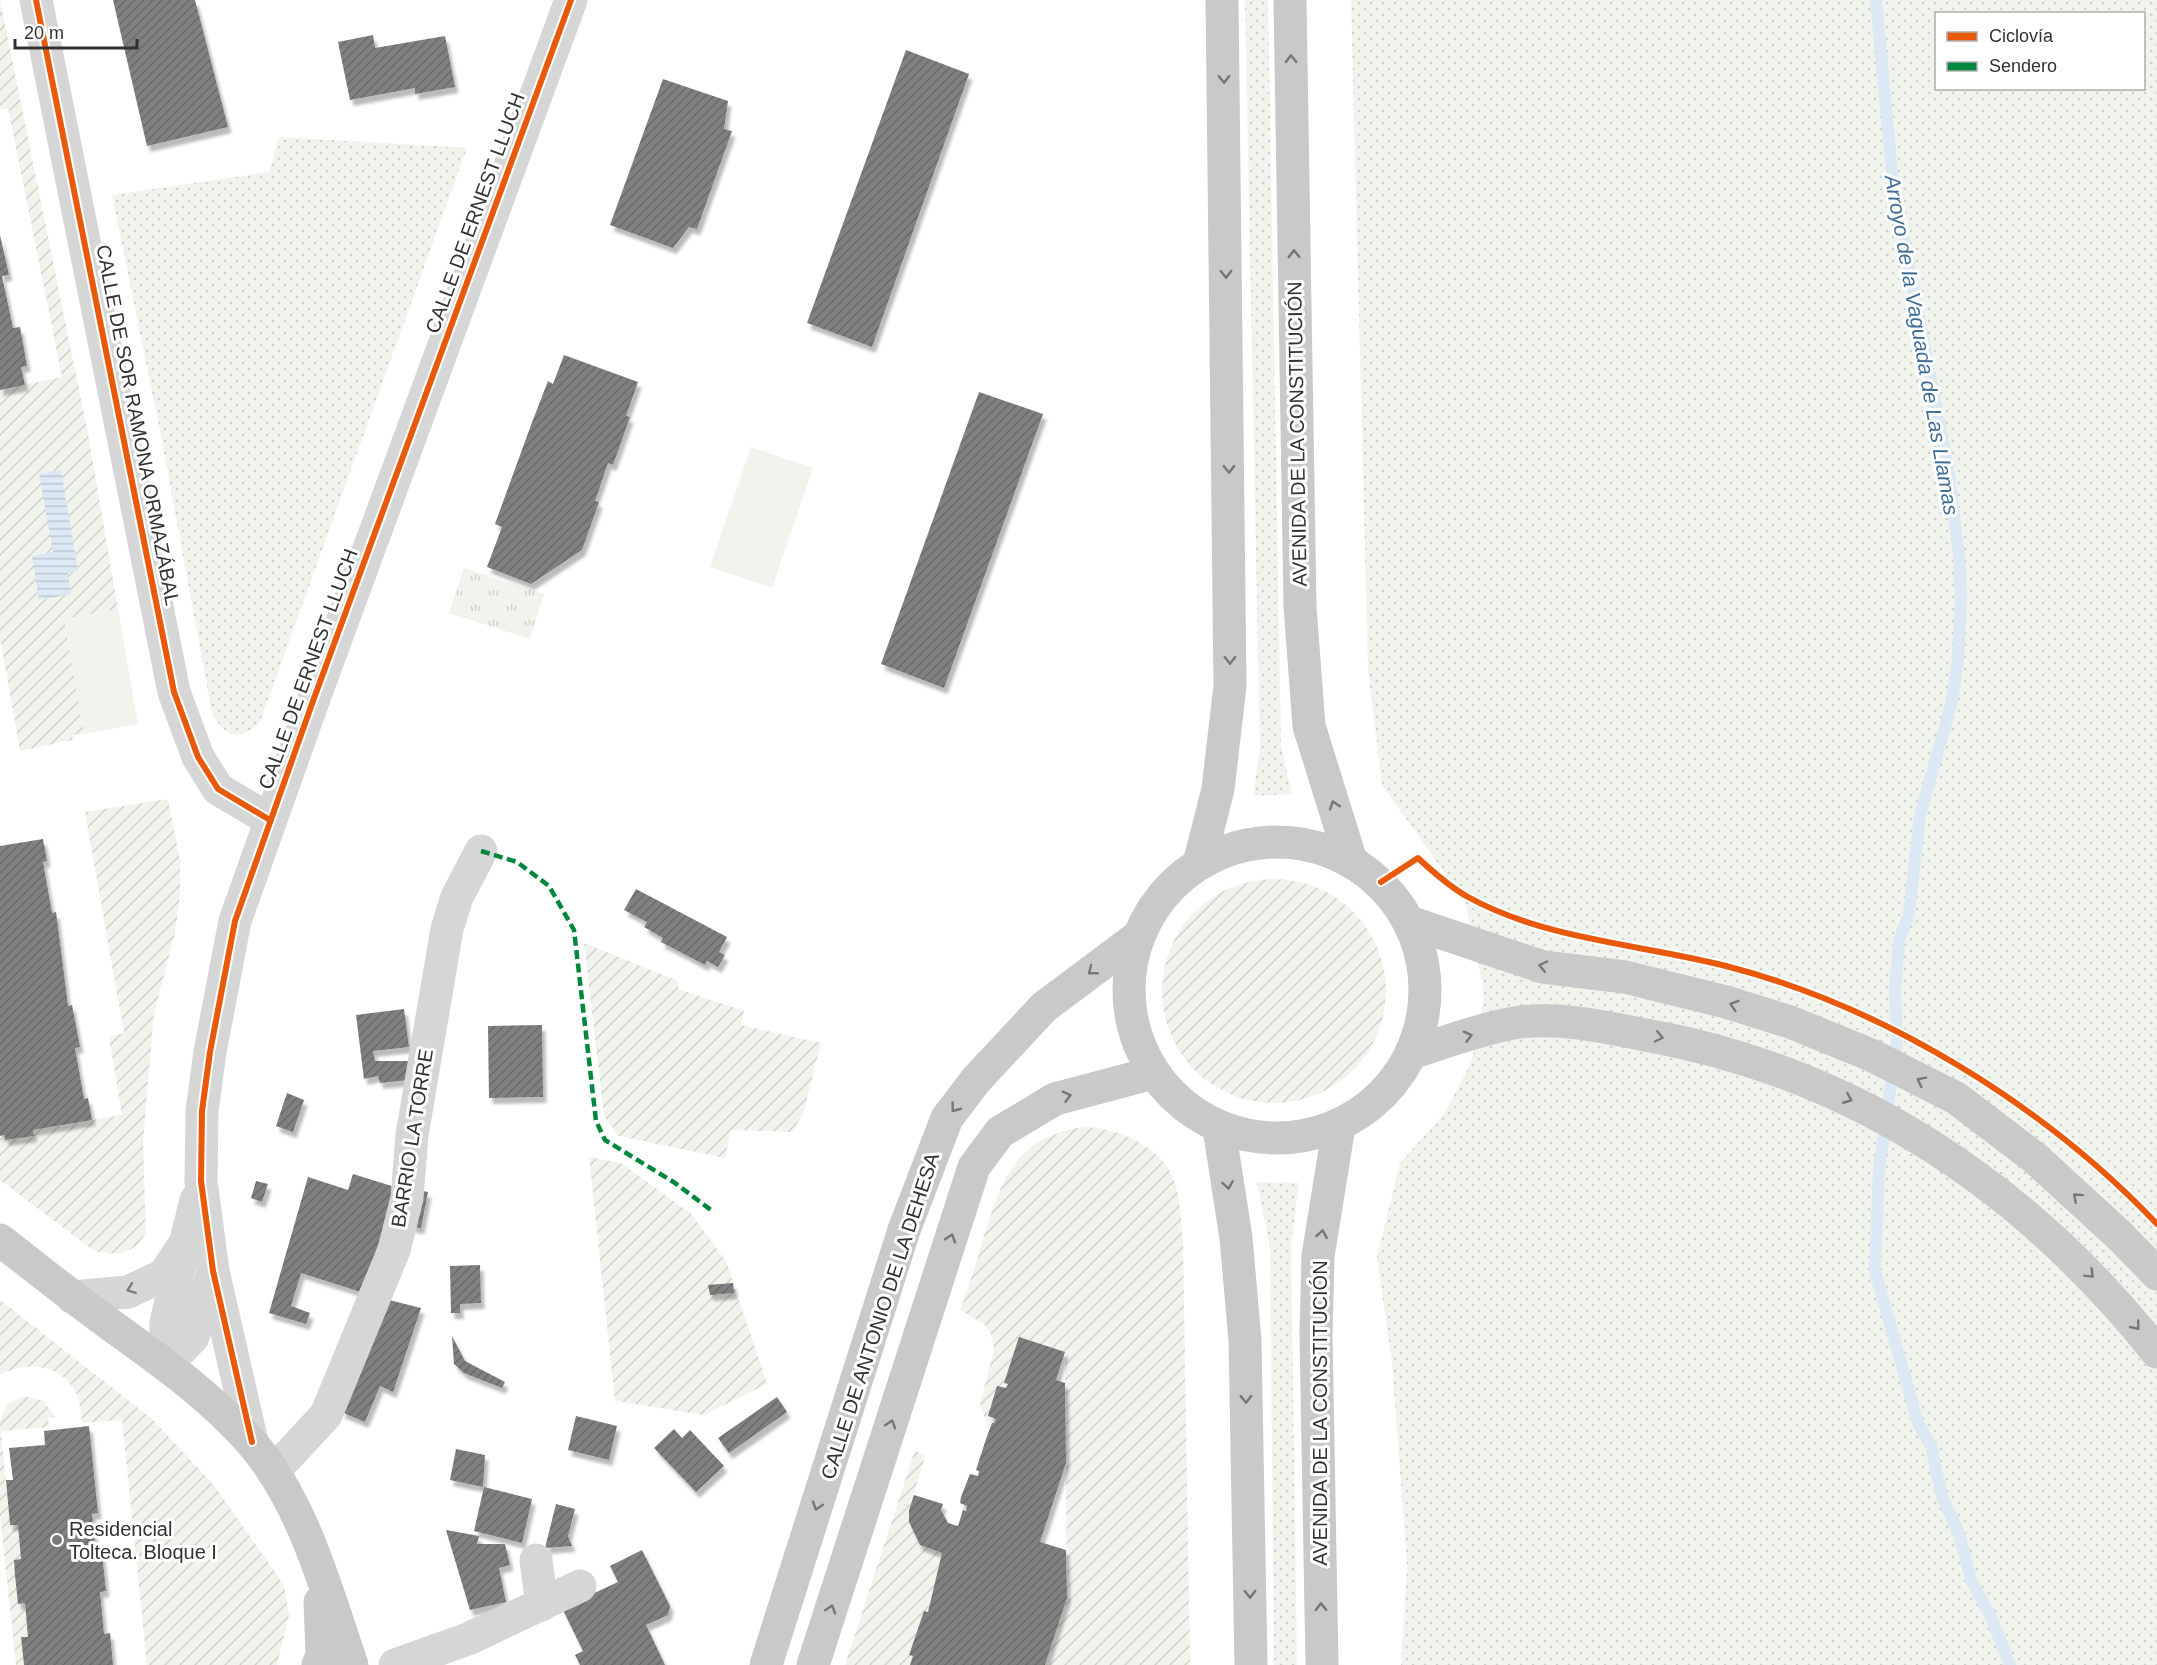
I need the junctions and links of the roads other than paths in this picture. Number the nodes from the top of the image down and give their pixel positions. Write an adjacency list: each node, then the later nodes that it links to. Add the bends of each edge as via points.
1 (36, 0): 5 (street, CALLE DE SOR RAMONA ORMAZÁBAL, via 174,692 198,758 218,789)
2 (571, 0): 5 (street, CALLE DE ERNEST LLUCH)
3 (1222, 0): 7 (main road, one-way to 7, via 1230,686 1218,789)
4 (1290, 0): 8 (main road, AVENIDA DE LA CONSTITUCIÓN, one-way to 4, via 1308,726 1300,607)
5 (270, 820): 15 (street, CALLE DE ERNEST LLUCH, via 235,921 222,987 202,1111)
6 (481, 851): 24 (street, BARRIO LA TORRE, via 457,897 447,929 412,1135 407,1198 394,1250 326,1415)
7 (1200, 860): 8 (main road, via 1262,842 1307,844); 10 (main road, via 1155,902)
8 (1352, 861): 9 (main road, via 1381,882)
9 (1409, 922): 11 (main road, via 1420,951 1425,1004); 19 (main road, one-way to 9, via 2035,1158 1956,1098 1871,1056 1790,1022 1625,977 1543,967)
10 (1139, 936): 12 (main road, via 1129,977 1132,1021); 32 (main road, CALLE DE ANTONIO DE LA DEHESA, one-way to 32, via 1044,1007 976,1080 947,1118 904,1230)
11 (1412, 1053): 13 (main road, via 1376,1101); 21 (main road, one-way to 21, via 1520,1022 1582,1023 1717,1050 1794,1078 1868,1108 1942,1151 2031,1219 2116,1301)
12 (1153, 1073): 14 (main road, via 1188,1110); 33 (main road, one-way to 12, via 974,1167 1000,1132 1055,1099)
13 (1339, 1126): 14 (main road, via 1276,1139); 35 (main road, AVENIDA DE LA CONSTITUCIÓN, one-way to 13, via 1318,1256)
14 (1219, 1128): 34 (main road, one-way to 34, via 1236,1238 1245,1340)
15 (201, 1181): 16 (street, CALLE DE ERNEST LLUCH); 18 (street, CALLE DE ERNEST LLUCH)
16 (188, 1239): 20 (street, CALLE DE ERNEST LLUCH, one-way to 20, via 164,1275 128,1292); 22 (street, CALLE DE ERNEST LLUCH, via 166,1322)
17 (0, 1240): 20 (main road)
18 (213, 1271): 22 (street, CALLE DE ERNEST LLUCH, via 193,1337); 23 (street, CALLE DE ERNEST LLUCH)
19 (2157, 1274)
20 (72, 1297): 22 (main road)
21 (2157, 1352)
22 (166, 1365): 23 (main road)
23 (252, 1443): 24 (main road)
24 (273, 1472): 26 (main road)
25 (536, 1560): 28 (street)
26 (318, 1564): 29 (main road, via 322,1655); 30 (main road)
27 (580, 1586): 28 (street)
28 (542, 1605): 31 (street, via 468,1639)
29 (318, 1665)
30 (352, 1665)
31 (395, 1665)
32 (766, 1665)
33 (813, 1665)
34 (1251, 1665)
35 (1322, 1665)

